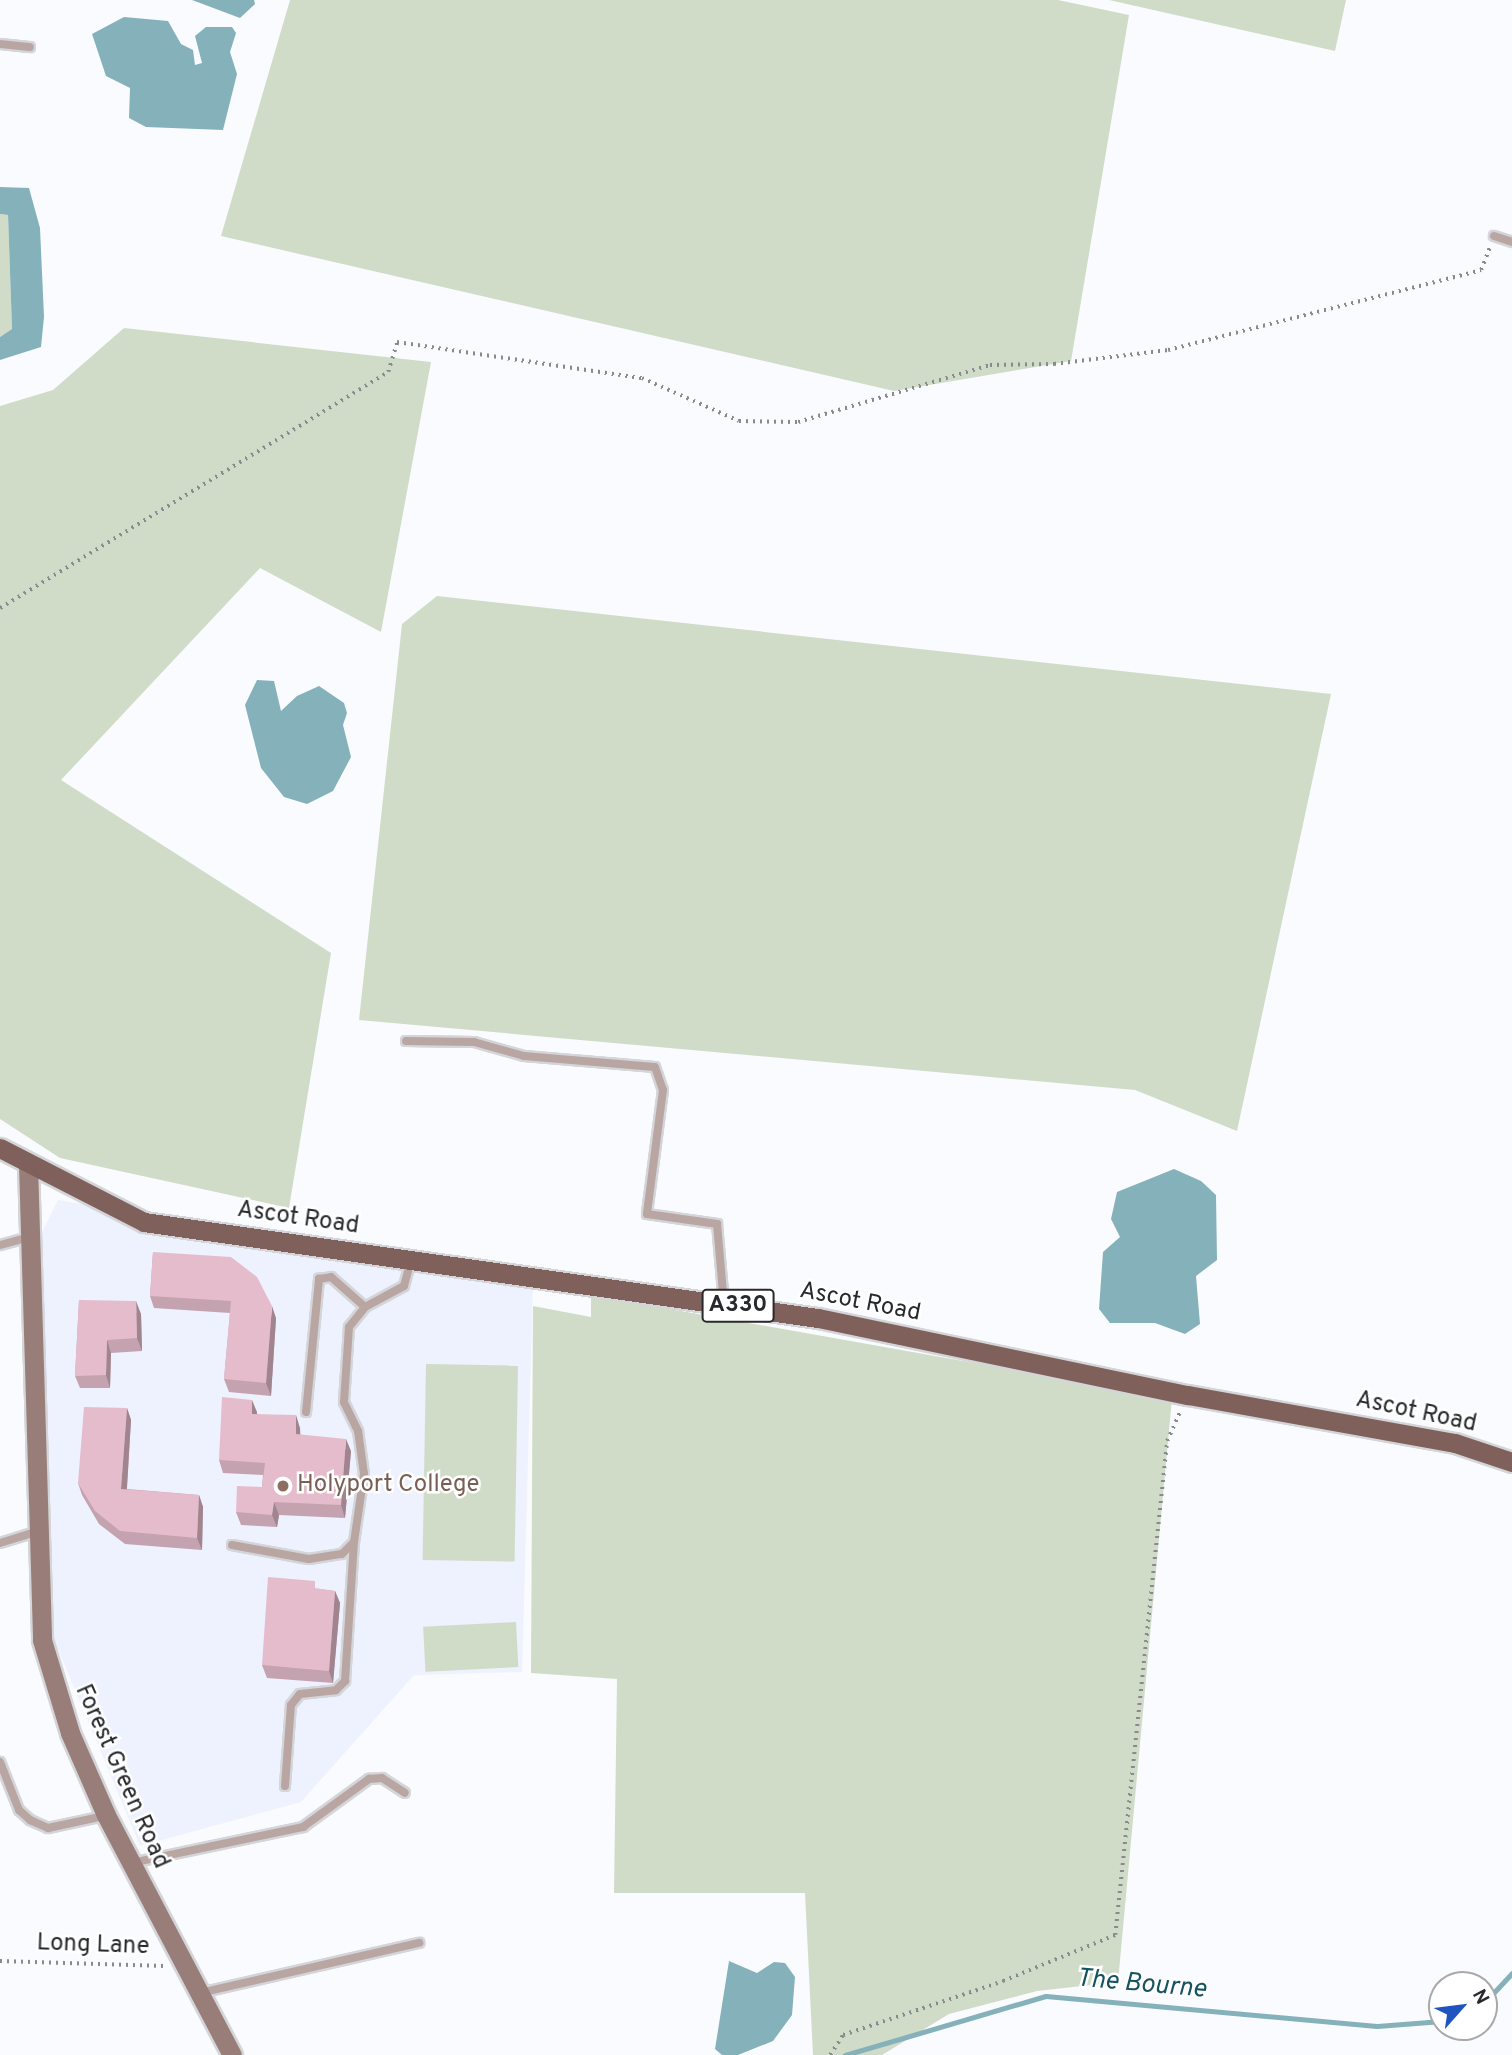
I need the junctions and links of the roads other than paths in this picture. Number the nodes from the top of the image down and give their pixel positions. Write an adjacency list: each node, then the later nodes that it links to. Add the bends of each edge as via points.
1 (0, 44): 2 (lane)
2 (30, 47)
3 (1494, 236): 4 (lane)
4 (1512, 242)
5 (406, 1041): 11 (lane, via 474,1042 524,1056 655,1067 663,1090 647,1214 717,1224 725,1275)
6 (0, 1148): 7 (main road, Ascot Road / A330)
7 (28, 1164): 8 (main road, Forest Green Road); 10 (main road, Ascot Road / A330, via 144,1222)
8 (29, 1237): 9 (lane); 15 (main road, Forest Green Road)
9 (0, 1245)
10 (411, 1260): 11 (main road, Ascot Road / A330); 12 (lane, via 399,1291)
11 (724, 1304): 14 (main road, Ascot Road / A330, via 818,1318 1188,1395 1455,1443)
12 (365, 1307): 13 (lane, via 331,1277 319,1279); 16 (lane, via 349,1327 342,1384 362,1451 360,1519)
13 (306, 1412)
14 (1512, 1462)
15 (35, 1532): 17 (lane); 22 (main road, Forest Green Road, via 47,1662 70,1732)
16 (354, 1542): 18 (lane, via 342,1553 318,1559); 20 (lane, via 345,1681 336,1690 300,1694 291,1706)
17 (0, 1543)
18 (232, 1545)
19 (0, 1762): 22 (lane, via 19,1810 30,1820 48,1828)
20 (285, 1786)
21 (405, 1793): 23 (lane, via 382,1778 369,1779 303,1827)
22 (106, 1815): 23 (main road, Forest Green Road)
23 (131, 1863): 25 (main road, Forest Green Road)
24 (419, 1943): 25 (lane)
25 (200, 1993): 26 (main road, Forest Green Road)
26 (232, 2055)

